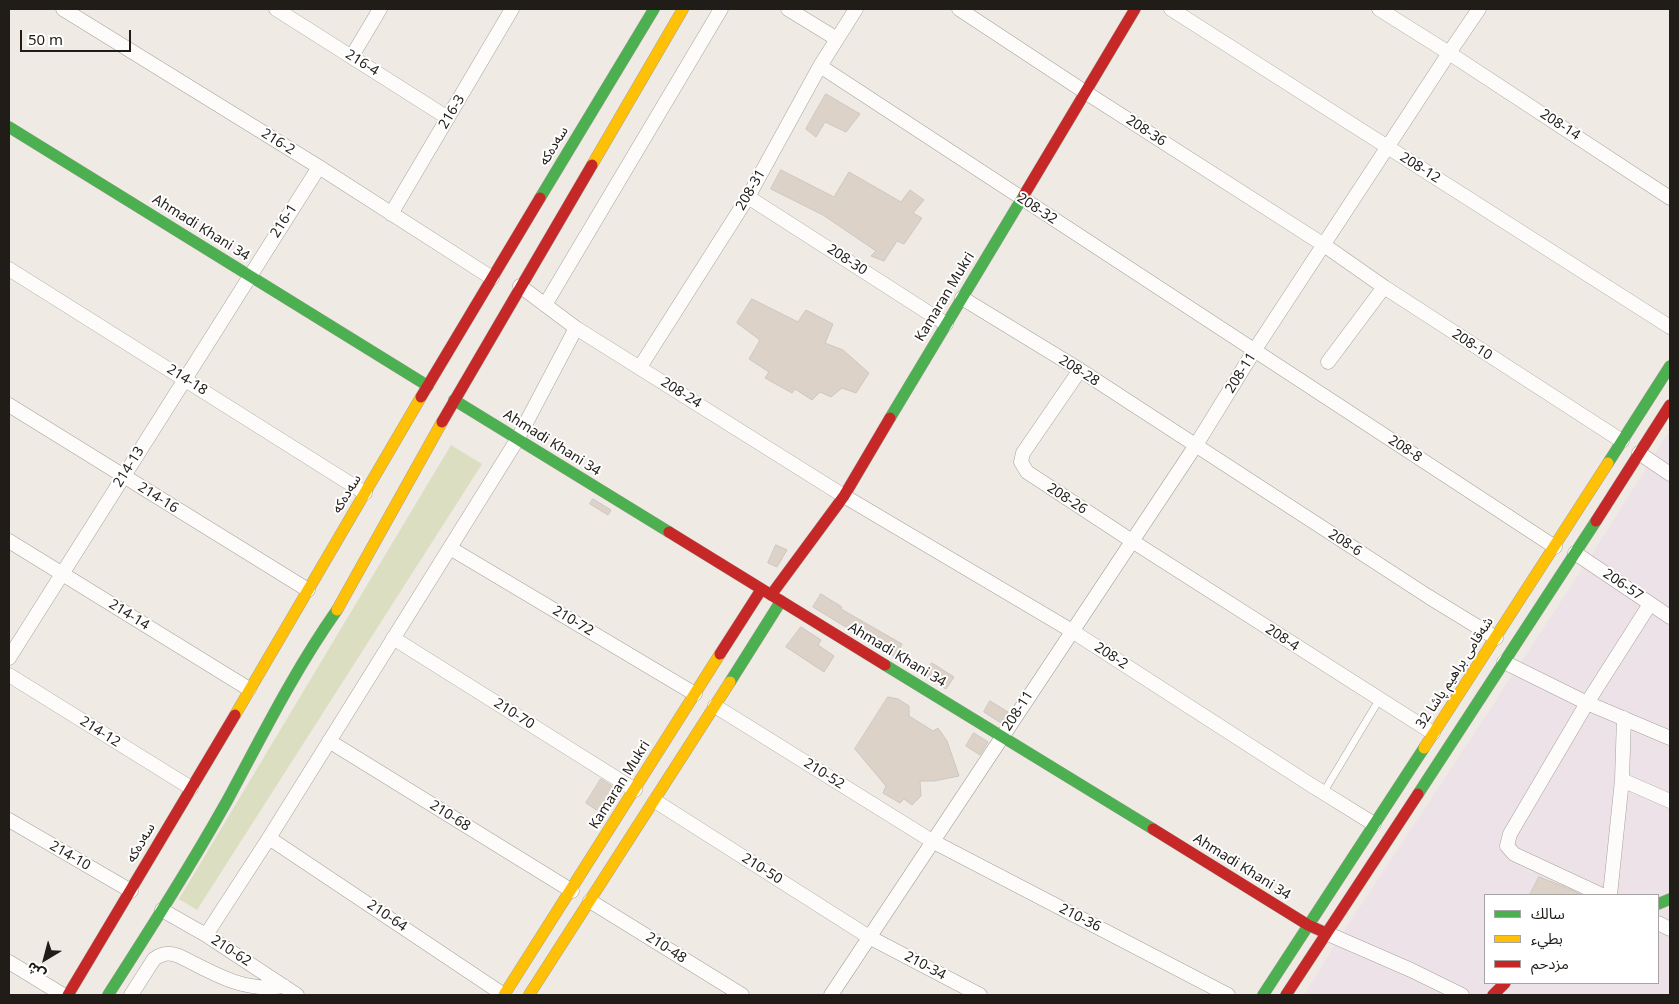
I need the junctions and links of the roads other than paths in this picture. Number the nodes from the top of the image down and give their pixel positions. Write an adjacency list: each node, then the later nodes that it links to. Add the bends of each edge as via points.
1 (63, 9): 27 (street, 216-2)
2 (276, 9): 19 (street, 216-4)
3 (380, 9): 19 (street)
4 (512, 9): 24 (street, 216-3)
5 (654, 9): 16 (main road, سەدەکە)
6 (683, 9): 17 (main road)
7 (721, 9): 39 (street)
8 (788, 9): 15 (street)
9 (856, 9): 15 (street, 208-31)
10 (1135, 9): 23 (main road, Kamaran Mukri)
11 (1171, 9): 26 (street, 208-12)
12 (1379, 9): 18 (street, 208-14)
13 (1479, 9): 18 (street, 208-11)
14 (967, 11): 23 (street, 208-36)
15 (838, 39): 20 (street, 208-31)
16 (634, 41): 17 (main road); 21 (main road, سەدەکە)
17 (658, 52): 22 (main road)
18 (1449, 52): 26 (street, 208-11); 29 (street, 208-14)
19 (352, 56): 24 (street, 216-4)
20 (820, 66): 28 (street, 208-31); 30 (street, 208-32)
21 (615, 74): 22 (main road, via 628,78); 35 (main road, سەدەکە)
22 (637, 87): 36 (main road)
23 (1085, 92): 30 (main road, Kamaran Mukri); 32 (street, 208-36)
24 (448, 118): 31 (street, 216-3)
25 (9, 126): 34 (main road, Ahmadi Khani 34)
26 (1387, 147): 32 (street, 208-11); 41 (street, 208-12)
27 (318, 167): 31 (street, 216-2); 34 (street, 216-1)
28 (748, 197): 40 (street, 208-30); 46 (street, 208-31)
29 (1670, 198)
30 (1022, 199): 38 (main road, Kamaran Mukri); 43 (street, 208-32)
31 (391, 214): 35 (street, 216-2)
32 (1324, 245): 37 (street, 208-10); 43 (street, 208-11)
33 (9, 269): 48 (street, 214-18)
34 (249, 276): 48 (street, 214-13); 49 (main road, Ahmadi Khani 34)
35 (492, 278): 49 (main road, سەدەکە)
36 (520, 286): 39 (street, 208-24); 50 (main road)
37 (1384, 288): 44 (street); 54 (street, 208-10)
38 (962, 298): 40 (main road, Kamaran Mukri); 47 (street, 208-28)
39 (544, 305): 42 (street, 208-24)
40 (946, 324): 60 (main road, Kamaran Mukri)
41 (1670, 327)
42 (576, 328): 46 (street, 208-24); 53 (street)
43 (1254, 351): 55 (street, 208-11); 63 (street, 208-8)
44 (1328, 362)
45 (1670, 366): 54 (main road, شەقامی براهیم پاشا 32)
46 (640, 367): 60 (street, 208-24)
47 (1080, 370): 55 (street, 208-28); 62 (street, 208-26, via 1023,453 1021,462 1027,472)
48 (185, 378): 58 (street, 214-13); 59 (street, 214-18)
49 (428, 386): 59 (main road, سەدەکە)
50 (454, 400): 53 (main road, Ahmadi Khani 34); 73 (main road, via 341,604)
51 (9, 405): 58 (street, 214-16)
52 (1670, 405): 56 (main road)
53 (517, 440): 64 (street); 68 (main road, Ahmadi Khani 34)
54 (1622, 442): 63 (main road, شەقامی براهیم پاشا 32)
55 (1196, 445): 62 (street, 208-11); 75 (street, 208-6)
56 (1639, 453): 57 (street); 65 (main road)
57 (1670, 474)
58 (123, 476): 66 (street, 214-13); 67 (street, 214-16)
59 (365, 493): 67 (main road, سەدەکە)
60 (844, 496): 68 (main road, Kamaran Mukri); 72 (street, 208-2)
61 (9, 541): 66 (street, 214-14)
62 (1132, 542): 72 (street, 208-11); 83 (street, 208-4)
63 (1555, 547): 75 (main road, شەقامی براهیم پاشا 32)
64 (450, 548): 74 (street); 82 (street, 210-72)
65 (1575, 553): 69 (street, 206-57); 77 (main road)
66 (62, 574): 76 (street, 214-13); 80 (street, 214-14)
67 (308, 590): 71 (main road, سەدەکە)
68 (771, 595): 82 (main road, Kamaran Mukri); 85 (main road, Kamaran Mukri); 88 (main road, Ahmadi Khani 34)
69 (1650, 604): 70 (street, 206-57); 84 (street)
70 (1670, 617)
71 (290, 621): 73 (main road, via 289,636 295,643); 79 (main road, سەدەکە)
72 (1072, 631): 88 (street, 208-11); 94 (street, 208-2)
73 (317, 638): 81 (main road)
74 (393, 638): 90 (street); 93 (street, 210-70)
75 (1496, 638): 87 (main road, شەقامی براهیم پاشا 32)
76 (9, 658)
77 (1504, 662): 84 (street); 110 (main road)
78 (9, 675): 92 (street, 214-12)
79 (256, 676): 80 (main road, سەدەکە); 81 (main road, via 270,668 279,671 284,678)
80 (249, 689): 92 (main road, سەدەکە)
81 (284, 694): 108 (main road, via 226,802)
82 (695, 694): 93 (main road, Kamaran Mukri)
83 (1379, 700): 87 (street, 208-4); 94 (lane)
84 (1587, 703): 86 (street); 105 (street, via 1510,834 1507,846 1514,854)
85 (715, 706): 95 (main road, Kamaran Mukri); 100 (street, 210-52)
86 (1624, 718): 89 (street); 91 (street)
87 (1433, 734): 98 (main road, شەقامی براهیم پاشا 32)
88 (1002, 737): 100 (street); 109 (main road, Ahmadi Khani 34)
89 (1670, 738)
90 (328, 741): 99 (street); 103 (street, 210-68)
91 (1622, 780): 96 (street); 106 (street)
92 (191, 788): 104 (main road, سەدەکە)
93 (634, 790): 101 (main road, Kamaran Mukri)
94 (1323, 793): 98 (street, 208-2)
95 (655, 801): 102 (main road, Kamaran Mukri); 112 (street, 210-50)
96 (1670, 801)
97 (9, 820): 104 (street, 214-10)
98 (1374, 824): 109 (main road, شەقامی براهیم پاشا 32)
99 (269, 838): 111 (street); 121 (street, 210-64)
100 (932, 842): 112 (street); 126 (street, 210-36)
101 (597, 850): 102 (main road); 103 (main road, Kamaran Mukri)
102 (616, 861): 107 (main road, Kamaran Mukri)
103 (572, 890): 121 (main road, Kamaran Mukri)
104 (131, 891): 117 (main road, سەدەکە)
105 (1600, 894)
106 (1610, 894)
107 (590, 901): 122 (main road, Kamaran Mukri); 123 (street, 210-48)
108 (162, 910): 111 (street, 210-62); 118 (main road)
109 (1308, 925): 110 (main road, Ahmadi Khani 34); 127 (main road, شەقامی براهیم پاشا 32)
110 (1326, 933): 128 (main road); 129 (street)
111 (206, 935): 115 (street, 210-62)
112 (869, 937): 124 (street); 125 (street, 210-34)
113 (9, 962): 116 (street)
114 (1505, 984): 130 (main road)
115 (284, 986): 119 (street, via 261,988 238,984 168,953 154,959); 120 (street, 210-62)
116 (62, 995)
117 (68, 995)
118 (108, 995)
119 (131, 995)
120 (297, 995)
121 (504, 995)
122 (529, 995)
123 (742, 995)
124 (831, 995)
125 (980, 995)
126 (1228, 995)
127 (1263, 995)
128 (1286, 995)
129 (1462, 995)
130 (1493, 995)

